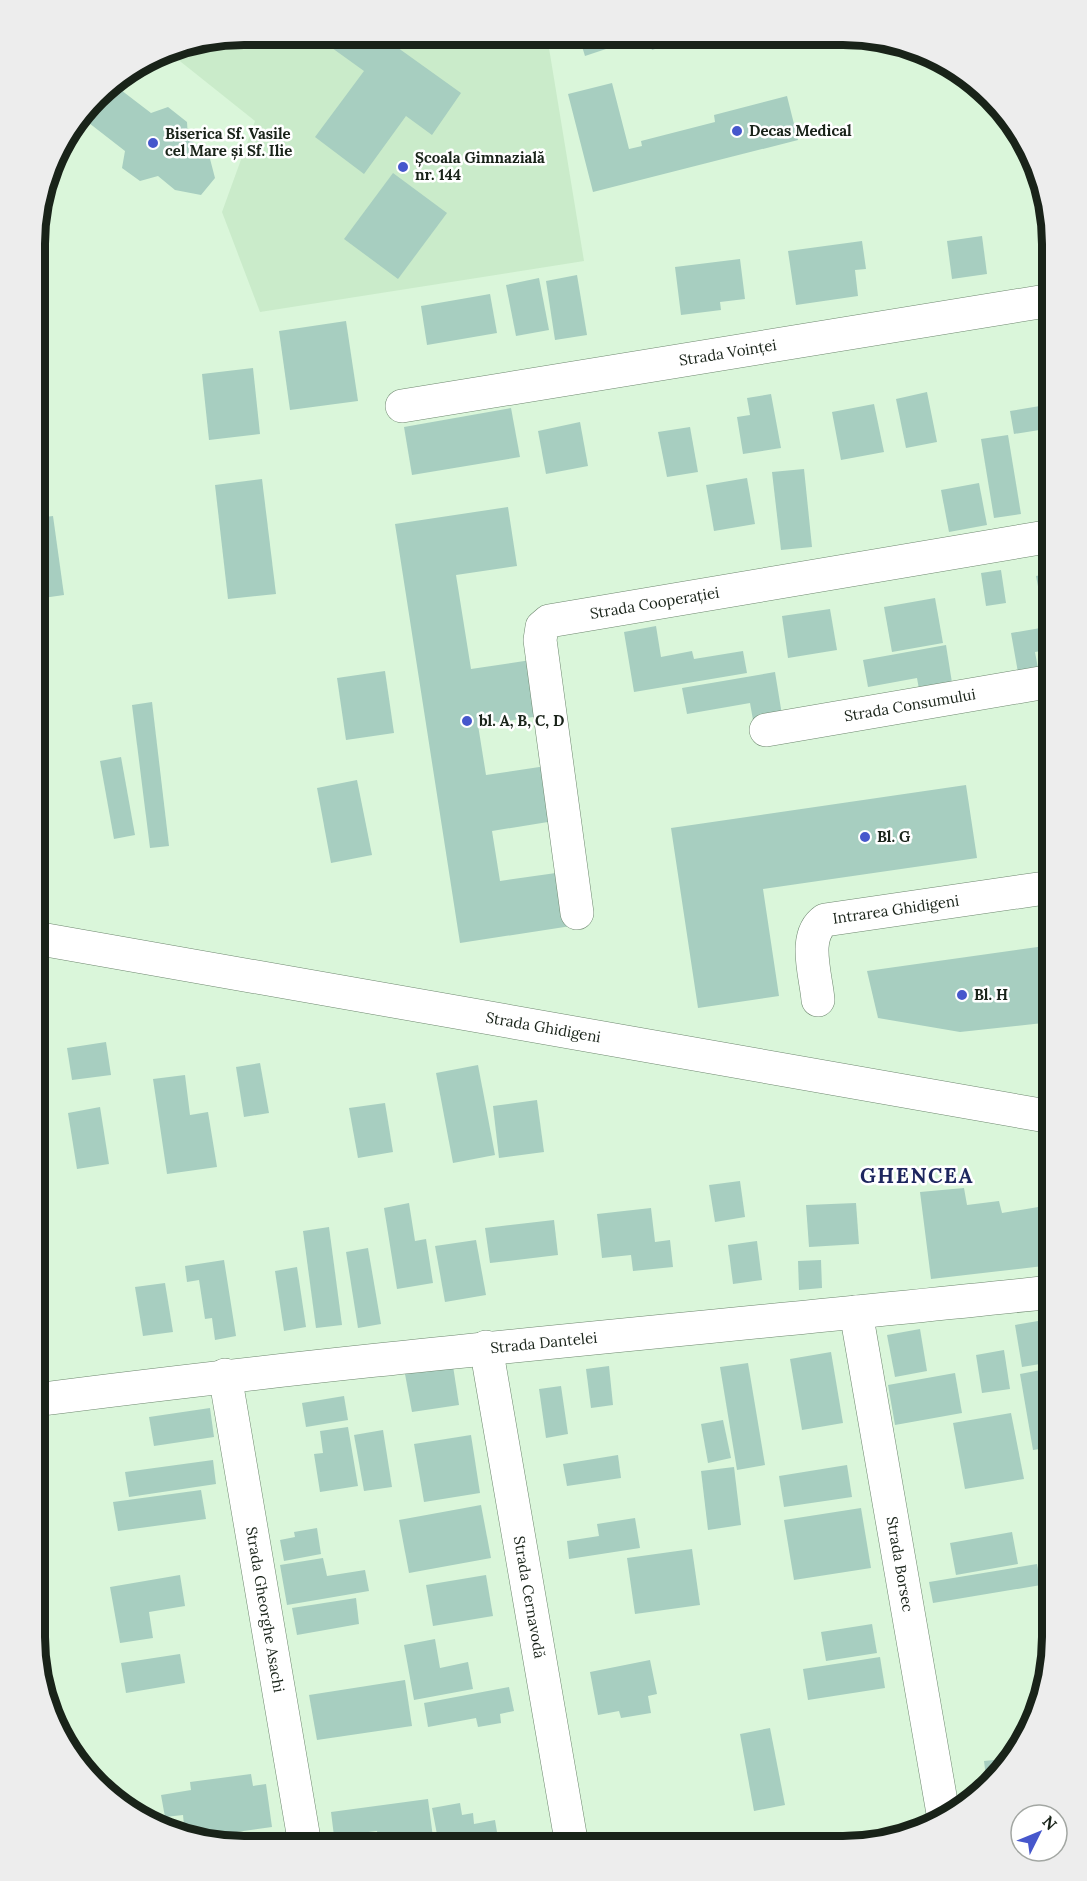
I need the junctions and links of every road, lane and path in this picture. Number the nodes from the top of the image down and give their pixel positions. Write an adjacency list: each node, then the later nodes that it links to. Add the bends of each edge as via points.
1 (1042, 302): 2 (street, Strada Voinței)
2 (402, 406)
3 (1042, 538): 7 (street, Strada Cooperației, via 549,621 542,627 540,640)
4 (1042, 683): 5 (street, Strada Consumului)
5 (766, 730)
6 (1042, 888): 9 (street, Intrarea Ghidigeni, via 825,920 816,926 811,938)
7 (577, 913)
8 (45, 940): 10 (street, Strada Ghidigeni)
9 (818, 1000)
10 (1042, 1115)
11 (1042, 1293): 12 (street, Strada Dantelei)
12 (856, 1312): 13 (street, Strada Dantelei); 16 (street, Strada Borsec)
13 (486, 1347): 14 (street, Strada Dantelei); 18 (street, Strada Cernavodă)
14 (225, 1375): 15 (street, Strada Dantelei); 17 (street, Strada Gheorghe Asachi)
15 (45, 1399)
16 (942, 1808)
17 (303, 1836)
18 (570, 1836)

